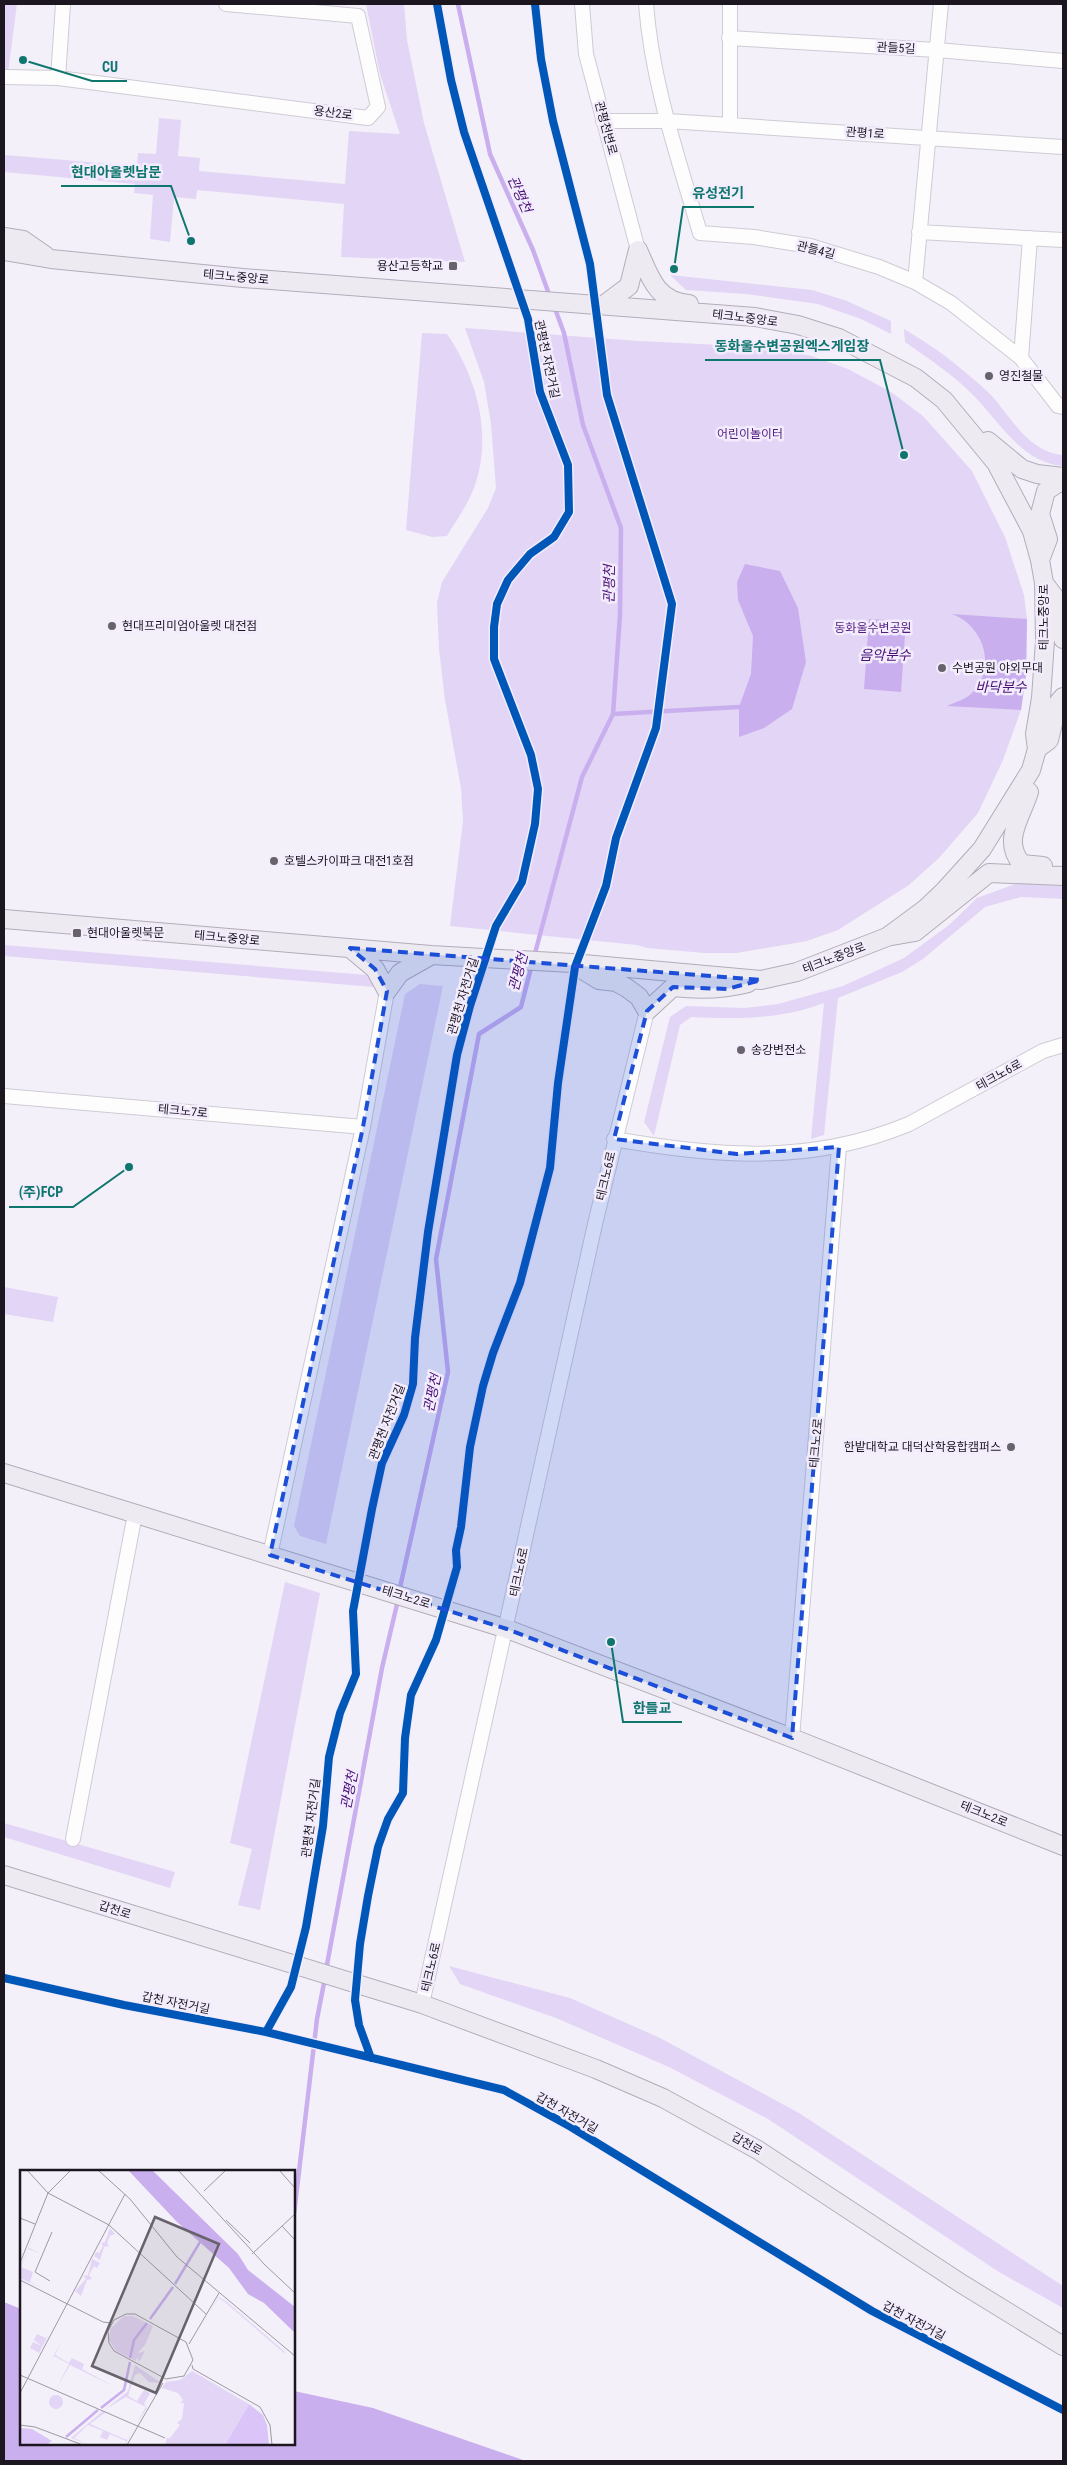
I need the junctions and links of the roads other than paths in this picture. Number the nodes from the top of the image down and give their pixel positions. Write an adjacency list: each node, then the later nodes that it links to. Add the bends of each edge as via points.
1 (63, 4): 11 (street)
2 (226, 4): 11 (street, 용산2로, via 358,16 378,107 368,118)
3 (582, 4): 12 (street, 관평천변로, via 586,54)
4 (646, 4): 13 (street, via 653,62)
5 (730, 4): 7 (street)
6 (941, 4): 8 (street)
7 (729, 38): 8 (street, 관들5길); 14 (street)
8 (937, 50): 9 (street, 관들5길); 15 (street)
9 (1063, 61)
10 (4, 76): 11 (street, 용산2로)
11 (58, 78)
12 (604, 121): 13 (street, 관평1로); 21 (street, 관평천변로)
13 (668, 121): 14 (street, 관평1로); 24 (street, 관들4길, via 700,233 810,246)
14 (730, 124): 15 (street, 관평1로)
15 (928, 137): 16 (street, 관평1로); 17 (street)
16 (1063, 147)
17 (919, 232): 19 (street); 24 (street)
18 (4, 237): 23 (main road, via 23,240)
19 (1030, 238): 20 (street); 27 (street)
20 (1063, 240)
21 (638, 250): 25 (main road); 26 (main road, via 660,294 680,303 699,305)
22 (4, 251): 23 (main road, 테크노중앙로)
23 (51, 259): 25 (main road, 테크노중앙로, via 470,296 605,304)
24 (915, 282): 27 (street, 관들4길, via 951,304)
25 (623, 300): 26 (main road, 테크노중앙로)
26 (706, 314): 29 (main road, 테크노중앙로, via 755,317 798,325 839,338 916,378)
27 (1021, 358): 28 (street, 관들4길, via 1058,406)
28 (1063, 407)
29 (964, 421): 30 (main road, via 1022,469); 32 (main road, 테크노중앙로, via 996,463 1032,531)
30 (1063, 478)
31 (1063, 482): 32 (main road, via 1046,491 1040,514 1048,540)
32 (1040, 560): 33 (main road, 테크노중앙로)
33 (1044, 583): 34 (main road, via 1060,604); 36 (main road, 테크노중앙로, via 1045,633 1042,689 1035,734)
34 (1063, 639)
35 (1063, 697): 36 (main road, via 1058,703 1049,740)
36 (1037, 748): 37 (main road, 테크노중앙로)
37 (1031, 770): 38 (main road, via 1029,794 1014,831 1012,849 1022,864); 41 (main road, 테크노중앙로, via 982,849 966,868 925,909)
38 (1063, 867)
39 (1063, 876): 41 (main road, via 989,873 915,932)
40 (4, 919): 42 (main road, 테크노중앙로)
41 (887, 937): 45 (main road, 테크노중앙로, via 797,972)
42 (350, 948): 43 (main road, 테크노중앙로); 46 (main road, via 375,969)
43 (431, 955): 44 (main road, 테크노중앙로); 46 (main road, via 400,973)
44 (572, 963): 45 (main road, 테크노중앙로); 47 (main road, via 599,980 616,982 627,988 639,997)
45 (760, 980): 47 (main road, via 727,989 673,987)
46 (387, 990): 50 (street)
47 (647, 1010): 51 (street, 테크노6로)
48 (1063, 1045): 52 (street, 테크노6로, via 1043,1050 908,1124)
49 (4, 1096): 50 (street, 테크노7로)
50 (363, 1127): 55 (street)
51 (614, 1139): 52 (street, 테크노6로, via 695,1152 737,1154 788,1154); 56 (street, 테크노6로)
52 (839, 1147): 57 (street, 테크노2로)
53 (4, 1473): 54 (main road, 테크노2로)
54 (135, 1514): 55 (main road, 테크노2로); 58 (street)
55 (270, 1555): 56 (main road, 테크노2로)
56 (507, 1628): 57 (main road, 테크노2로); 61 (street, 테크노6로)
57 (792, 1738): 59 (main road, 테크노2로)
58 (72, 1839)
59 (1063, 1846)
60 (4, 1875): 61 (main road, 갑천로)
61 (422, 2004): 62 (main road, 갑천로, via 596,2069 663,2098 758,2150)
62 (1063, 2346)

